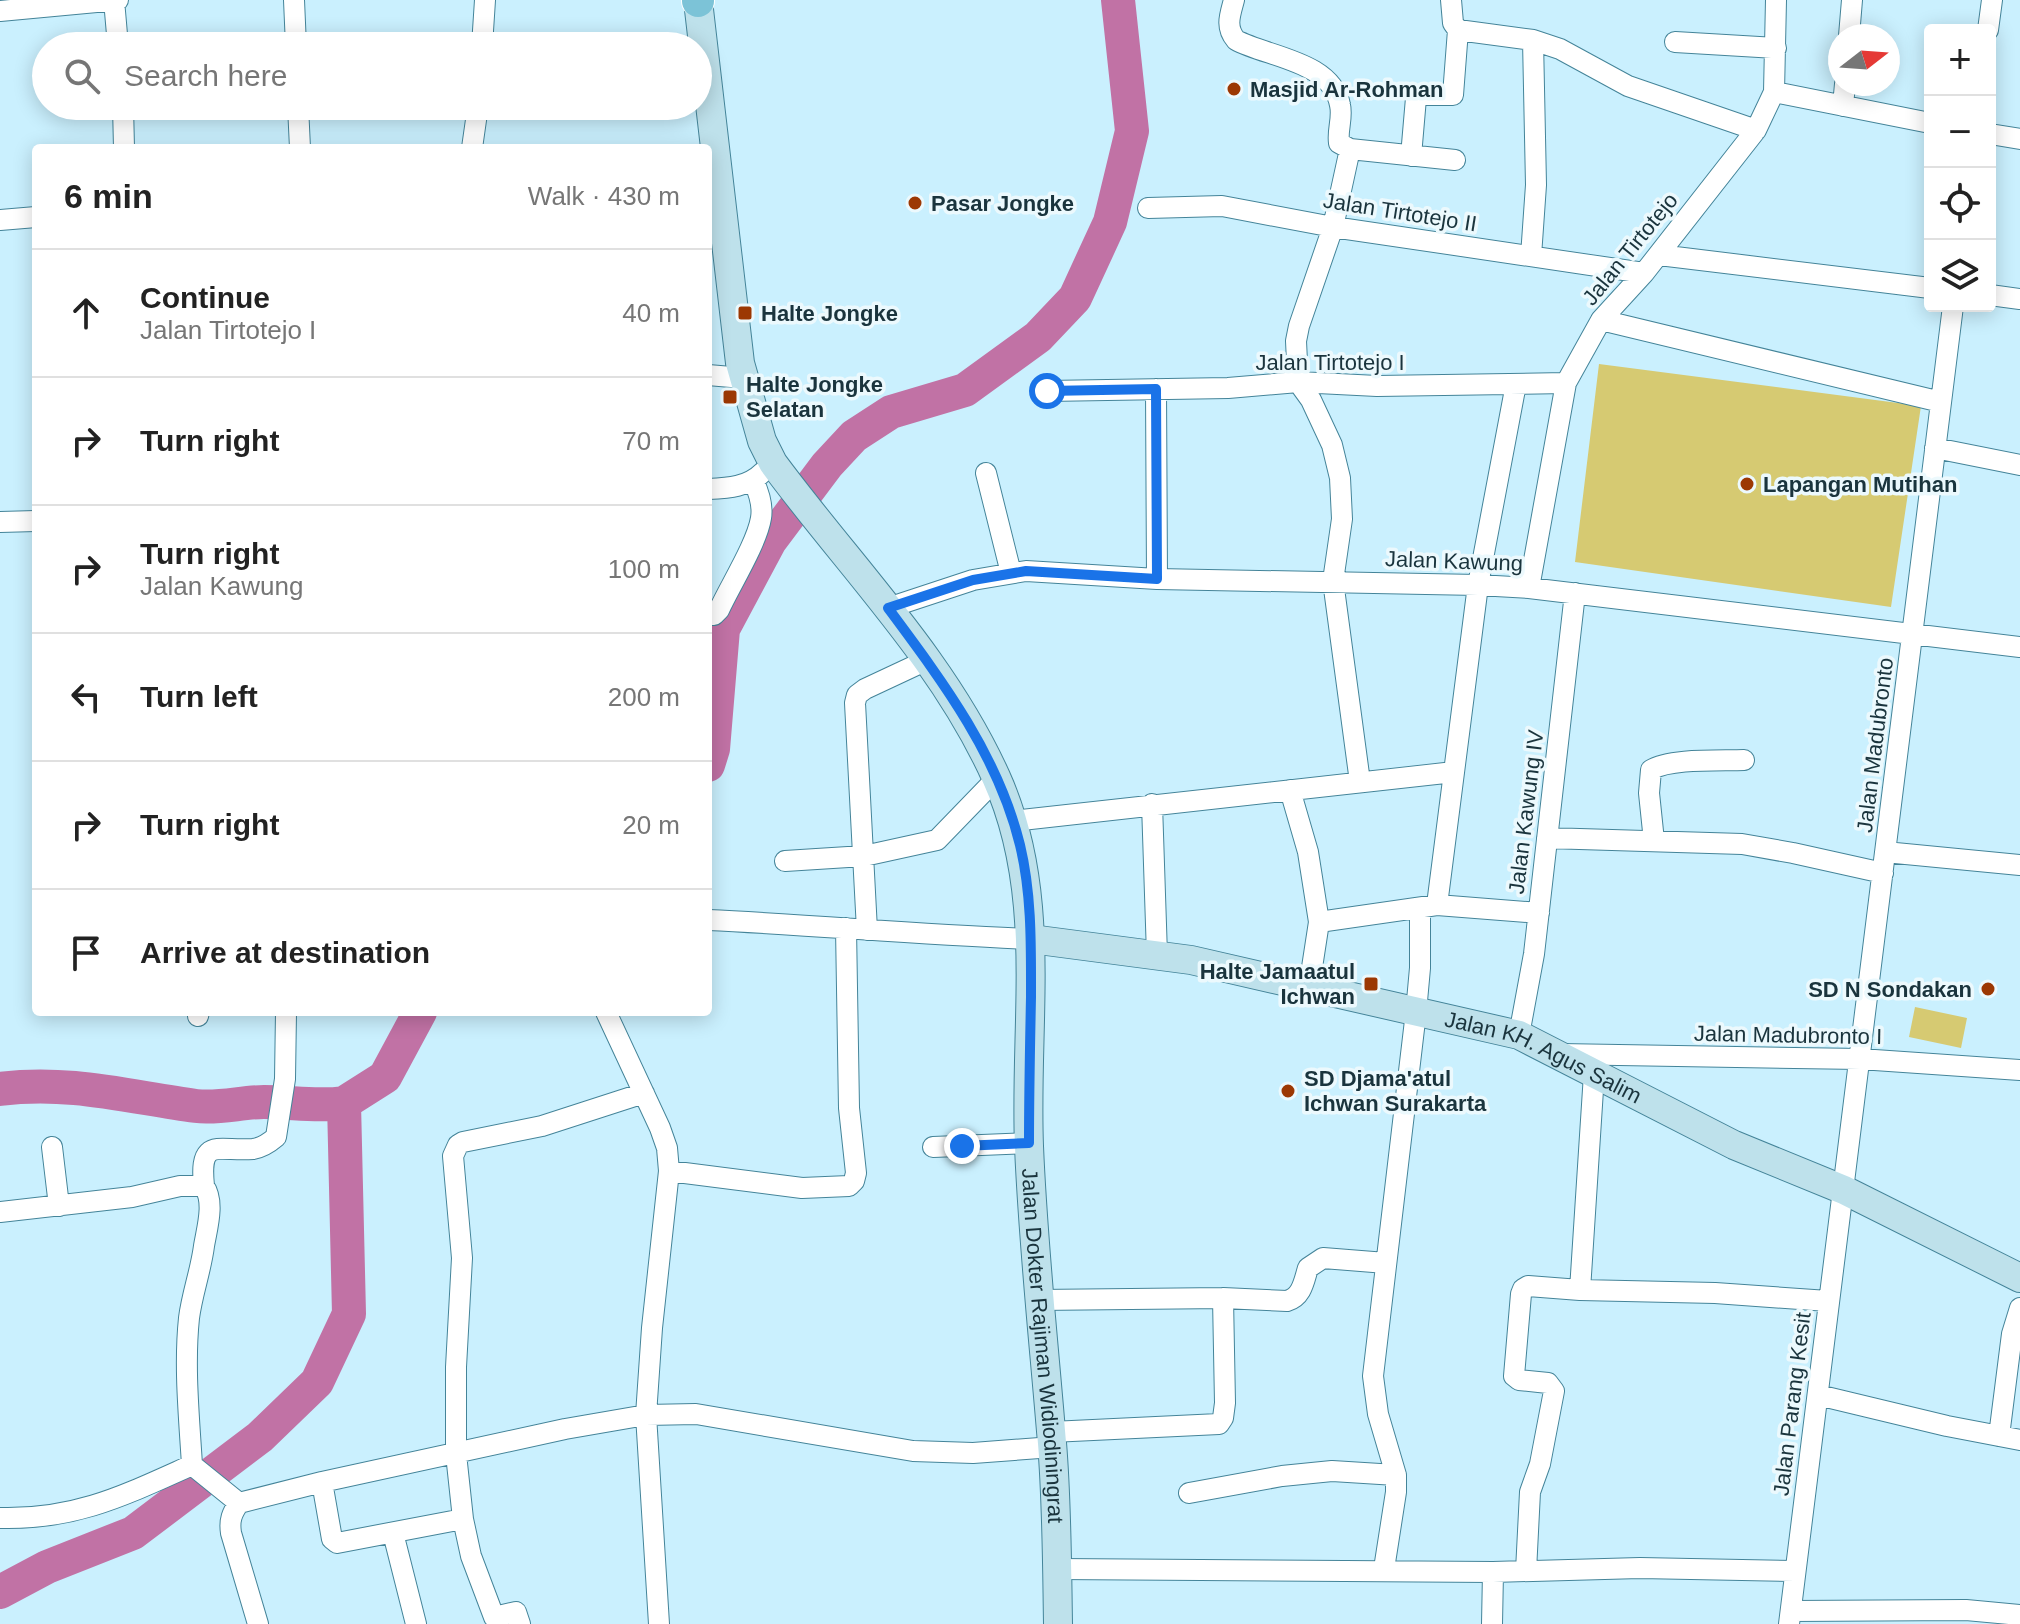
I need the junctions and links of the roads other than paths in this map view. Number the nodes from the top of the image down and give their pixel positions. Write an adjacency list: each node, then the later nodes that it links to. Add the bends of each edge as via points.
1 (115, 0): 10 (street); 14 (street)
2 (294, 0): 15 (street)
3 (485, 0): 16 (street)
4 (698, 0): 17 (main road, Jalan Dokter Rajiman Widiodiningrat)
5 (1234, 0): 36 (street, via 1228,22 1236,40 1289,58 1330,84 1341,107 1339,143)
6 (1451, 0): 13 (street)
7 (1776, 0): 20 (street, Jalan Tirtotejo)
8 (1852, 0): 11 (street)
9 (1992, 0): 12 (street)
10 (0, 11)
11 (1850, 24)
12 (1989, 24)
13 (1458, 30): 18 (street); 37 (street, via 1453,95 1416,98)
14 (117, 32)
15 (295, 32)
16 (483, 32)
17 (700, 32)
18 (1533, 40): 29 (street, via 1628,86); 45 (street, via 1536,185)
19 (1675, 42): 20 (street)
20 (1776, 48): 21 (street, Jalan Tirtotejo)
21 (1774, 92): 23 (street); 29 (street, Jalan Tirtotejo)
22 (1844, 96): 23 (street)
23 (1843, 106): 28 (street)
24 (123, 120): 32 (street)
25 (299, 120): 33 (street)
26 (476, 120): 34 (street)
27 (706, 120): 35 (main road, Jalan Dokter Rajiman Widiodiningrat)
28 (1924, 122)
29 (1756, 130): 44 (street, Jalan Tirtotejo)
30 (1996, 135): 31 (street)
31 (2020, 139)
32 (124, 144)
33 (300, 144)
34 (473, 144)
35 (708, 144)
36 (1350, 149): 37 (street); 43 (street)
37 (1411, 156): 38 (street)
38 (1455, 160)
39 (714, 200): 53 (main road, Jalan Dokter Rajiman Widiodiningrat)
40 (1148, 208): 43 (street, Jalan Tirtotejo II, via 1222,206)
41 (32, 217): 42 (street)
42 (0, 220)
43 (1333, 227): 45 (street, Jalan Tirtotejo II); 54 (street, via 1299,326)
44 (1659, 255): 46 (street, Jalan Tirtotejo); 47 (street)
45 (1531, 256): 46 (street, Jalan Tirtotejo II)
46 (1644, 273): 51 (street, Jalan Tirtotejo)
47 (1924, 287)
48 (1996, 296): 49 (street)
49 (2020, 299)
50 (1952, 312): 59 (street, Jalan Madubronto)
51 (1601, 320): 55 (street, Jalan Tirtotejo); 59 (street)
52 (712, 375): 53 (street)
53 (743, 378): 63 (main road, Jalan Dokter Rajiman Widiodiningrat)
54 (1298, 382): 56 (street, Jalan Tirtotejo I); 57 (street, Jalan Tirtotejo I); 69 (street, via 1332,445 1340,478 1342,519)
55 (1566, 383): 56 (street, Jalan Tirtotejo I); 71 (street, Jalan Tirtotejo)
56 (1516, 384): 70 (street)
57 (1156, 389): 58 (street, Jalan Tirtotejo I); 68 (street)
58 (1047, 391)
59 (1941, 402): 60 (street, Jalan Madubronto)
60 (1935, 448): 61 (street); 75 (street, Jalan Madubronto)
61 (2020, 465)
62 (986, 473): 67 (street)
63 (770, 474): 64 (street); 73 (main road, Jalan Dokter Rajiman Widiodiningrat); 74 (street, via 759,495 756,532)
64 (712, 489)
65 (32, 521): 66 (street)
66 (0, 522)
67 (1011, 573): 68 (street, Jalan Kawung); 73 (street, Jalan Kawung)
68 (1157, 579): 69 (street, Jalan Kawung)
69 (1333, 581): 70 (street, Jalan Kawung); 81 (street)
70 (1478, 585): 71 (street, Jalan Kawung); 79 (street)
71 (1529, 588): 72 (street, Jalan Kawung)
72 (1575, 593): 75 (street, Jalan Kawung); 85 (street, Jalan Kawung IV)
73 (888, 608): 77 (main road, Jalan Dokter Rajiman Widiodiningrat)
74 (712, 615)
75 (1912, 635): 76 (street, Jalan Kawung); 87 (street, Jalan Madubronto)
76 (2020, 647)
77 (927, 660): 80 (main road, Jalan Dokter Rajiman Widiodiningrat, via 964,714); 88 (street, via 857,695)
78 (1744, 760): 86 (street, via 1655,766 1649,793)
79 (1454, 772): 81 (street); 92 (street)
80 (997, 778): 84 (main road, Jalan Dokter Rajiman Widiodiningrat); 88 (street, via 937,840)
81 (1360, 782): 82 (street)
82 (1290, 790): 83 (street); 95 (street, via 1308,852)
83 (1152, 804): 84 (street); 98 (street)
84 (1013, 821): 97 (main road, Jalan Dokter Rajiman Widiodiningrat, via 1024,866)
85 (1547, 838): 86 (street); 93 (street, Jalan Kawung IV)
86 (1654, 841): 91 (street, via 1742,844)
87 (1885, 852): 90 (street); 91 (street, Jalan Madubronto)
88 (864, 856): 89 (street); 96 (street)
89 (785, 861)
90 (2020, 865)
91 (1883, 873): 105 (street, Jalan Madubronto)
92 (1428, 907): 93 (street); 95 (street); 100 (street)
93 (1539, 913): 103 (street, Jalan Kawung IV)
94 (712, 920): 96 (street)
95 (1319, 922): 99 (street)
96 (856, 929): 97 (street); 112 (street, via 849,1108 854,1181 849,1186 802,1188)
97 (1031, 939): 98 (main road, Jalan KH. Agus Salim); 109 (main road, Jalan Dokter Rajiman Widiodiningrat)
98 (1157, 955): 99 (main road, Jalan KH. Agus Salim)
99 (1309, 987): 100 (main road, Jalan KH. Agus Salim)
100 (1416, 1012): 103 (main road, Jalan KH. Agus Salim); 117 (street)
101 (286, 1016): 113 (street, via 276,1137 255,1149 210,1152 202,1166)
102 (608, 1016): 108 (street)
103 (1519, 1035): 104 (main road, Jalan KH. Agus Salim)
104 (1555, 1054): 105 (street, Jalan Madubronto I); 107 (main road, Jalan KH. Agus Salim)
105 (1860, 1059): 106 (street, Jalan Madubronto I); 114 (street, Jalan Madubronto)
106 (2020, 1070)
107 (1594, 1074): 114 (main road, Jalan KH. Agus Salim, via 1734,1145); 119 (street)
108 (644, 1093): 112 (street, via 667,1148); 129 (street, via 542,1126 463,1142 455,1150 462,1258)
109 (1029, 1143): 111 (street); 121 (main road, Jalan Dokter Rajiman Widiodiningrat)
110 (52, 1147): 115 (street)
111 (933, 1147)
112 (669, 1171): 125 (street)
113 (204, 1186): 115 (street); 130 (street, via 209,1212 189,1330 188,1401)
114 (1844, 1190): 118 (main road, Jalan KH. Agus Salim); 122 (street, Jalan Parang Kesit)
115 (59, 1206): 116 (street)
116 (0, 1212)
117 (1386, 1263): 120 (street, via 1323,1258 1308,1268 1295,1299); 131 (street, via 1373,1376)
118 (2020, 1278)
119 (1580, 1290): 122 (street); 140 (street, via 1528,1286 1521,1294 1514,1376 1548,1383 1554,1391 1530,1492)
120 (1223, 1298): 121 (street); 127 (street, via 1225,1403 1219,1424)
121 (1038, 1300): 127 (main road, Jalan Dokter Rajiman Widiodiningrat)
122 (1828, 1301): 124 (street, Jalan Parang Kesit)
123 (2020, 1308): 126 (street)
124 (1818, 1395): 126 (street); 141 (street, Jalan Parang Kesit)
125 (646, 1415): 127 (street, via 696,1414 913,1451 973,1453); 129 (street); 148 (street)
126 (1999, 1436): 128 (street)
127 (1052, 1439): 138 (main road, Jalan Dokter Rajiman Widiodiningrat)
128 (2020, 1440)
129 (456, 1454): 132 (street); 136 (street)
130 (195, 1467): 134 (street); 135 (street, via 99,1506)
131 (1396, 1475): 133 (street, via 1332,1471); 139 (street)
132 (322, 1482): 134 (street); 137 (street, via 334,1542)
133 (1189, 1493)
134 (236, 1500): 145 (street, via 229,1522)
135 (0, 1518)
136 (463, 1519): 137 (street); 147 (street, via 494,1617 516,1612)
137 (393, 1533): 146 (street)
138 (1057, 1569): 139 (street); 149 (main road, Jalan Dokter Rajiman Widiodiningrat)
139 (1384, 1569): 142 (street)
140 (1526, 1571): 141 (street); 142 (street)
141 (1795, 1571): 144 (street, Jalan Parang Kesit)
142 (1493, 1572): 150 (street)
143 (2020, 1615): 144 (street, via 1849,1608)
144 (1790, 1617)
145 (258, 1624)
146 (416, 1624)
147 (520, 1624)
148 (659, 1624)
149 (1058, 1624)
150 (1492, 1624)

